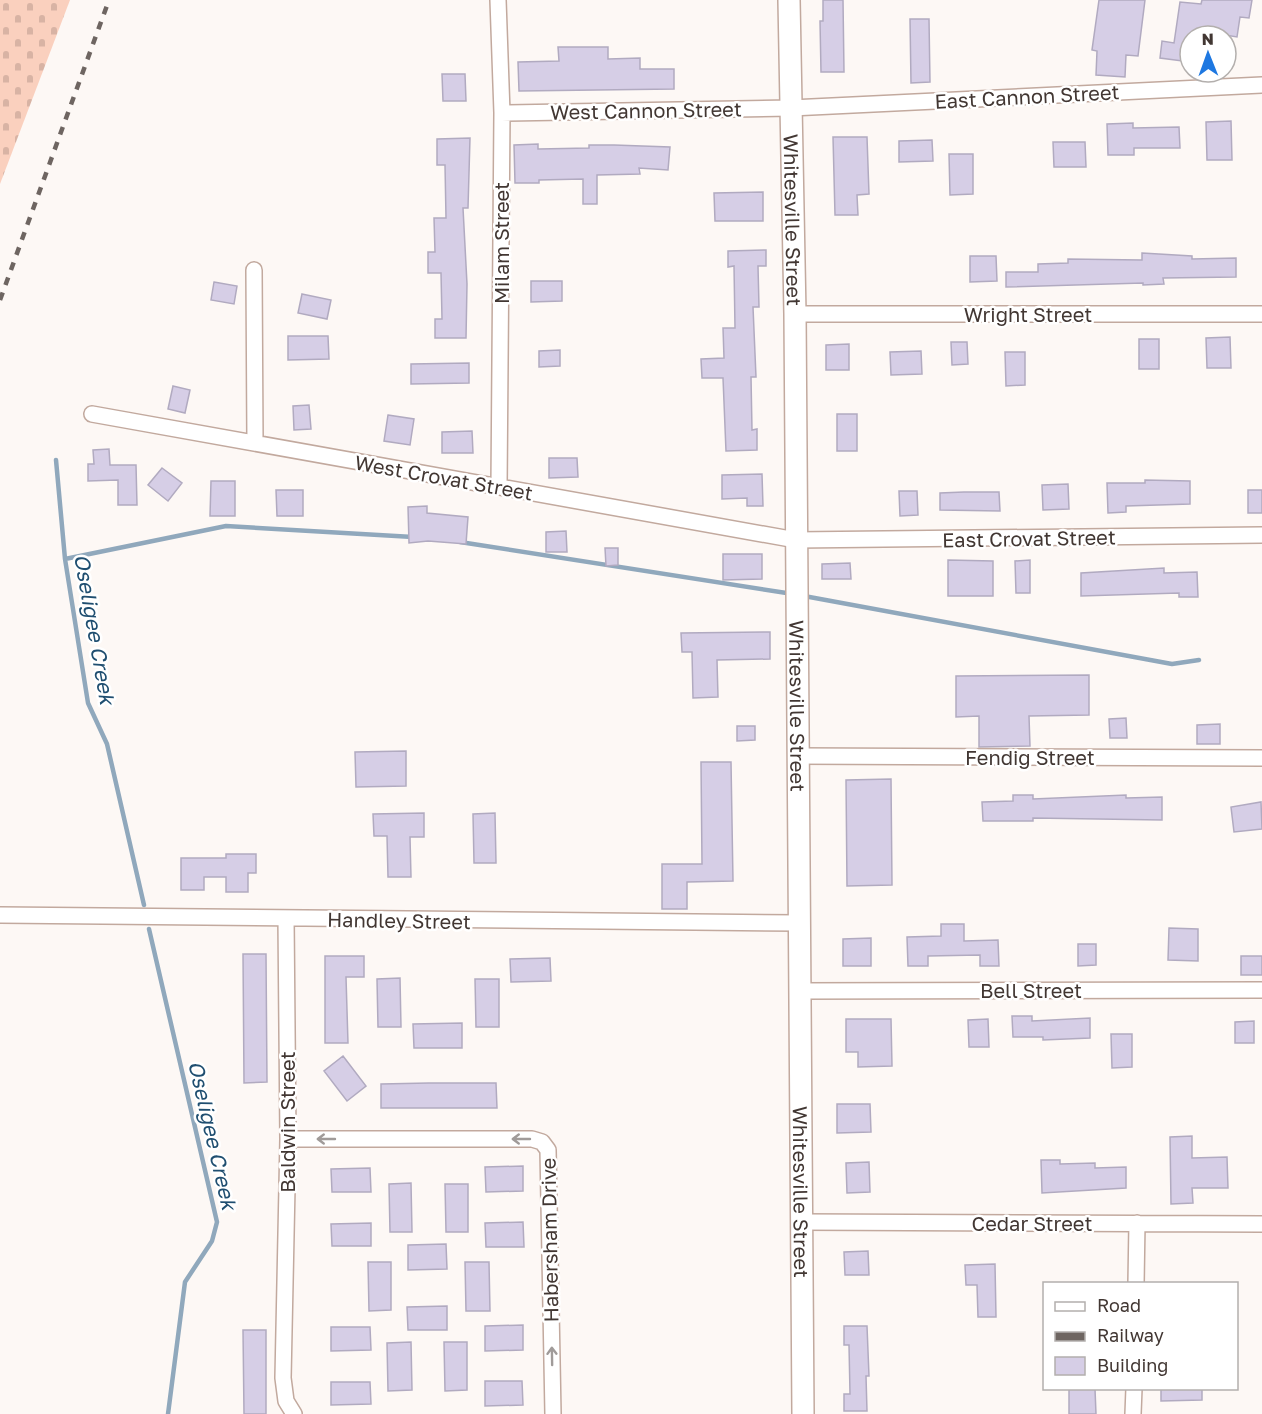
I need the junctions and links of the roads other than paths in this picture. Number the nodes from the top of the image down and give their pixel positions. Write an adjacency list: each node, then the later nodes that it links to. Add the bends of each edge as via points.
1 (498, 0): 5 (street, Milam Street)
2 (789, 0): 4 (main road, Whitesville Street)
3 (1262, 85): 4 (street, East Cannon Street)
4 (791, 108): 5 (street, West Cannon Street); 7 (main road, Whitesville Street)
5 (502, 113): 11 (street, Milam Street)
6 (254, 270): 10 (street)
7 (795, 314): 8 (street, Wright Street); 13 (main road, Whitesville Street)
8 (1262, 314)
9 (92, 414): 10 (street, West Crovat Street)
10 (255, 443): 11 (street, West Crovat Street)
11 (498, 487): 13 (street, West Crovat Street)
12 (1262, 535): 13 (street, East Crovat Street)
13 (796, 540): 14 (main road, Whitesville Street)
14 (798, 756): 15 (street, Fendig Street); 18 (main road, Whitesville Street)
15 (1262, 758)
16 (0, 915): 17 (street, Handley Street)
17 (286, 918): 18 (street, Handley Street); 21 (street, Baldwin Street)
18 (799, 923): 20 (main road, Whitesville Street)
19 (1262, 990): 20 (street, Bell Street)
20 (800, 991): 22 (main road, Whitesville Street)
21 (288, 1139): 27 (street, Baldwin Street, via 284,1378 286,1401); 28 (street, Habersham Drive, one-way to 21, via 551,1203 548,1150 542,1142)
22 (802, 1222): 23 (street, Cedar Street); 29 (main road, Whitesville Street)
23 (1137, 1223): 24 (street, Cedar Street); 25 (street)
24 (1262, 1224)
25 (1136, 1282)
26 (1134, 1390): 30 (street)
27 (294, 1414)
28 (553, 1414)
29 (803, 1414)
30 (1133, 1414)

